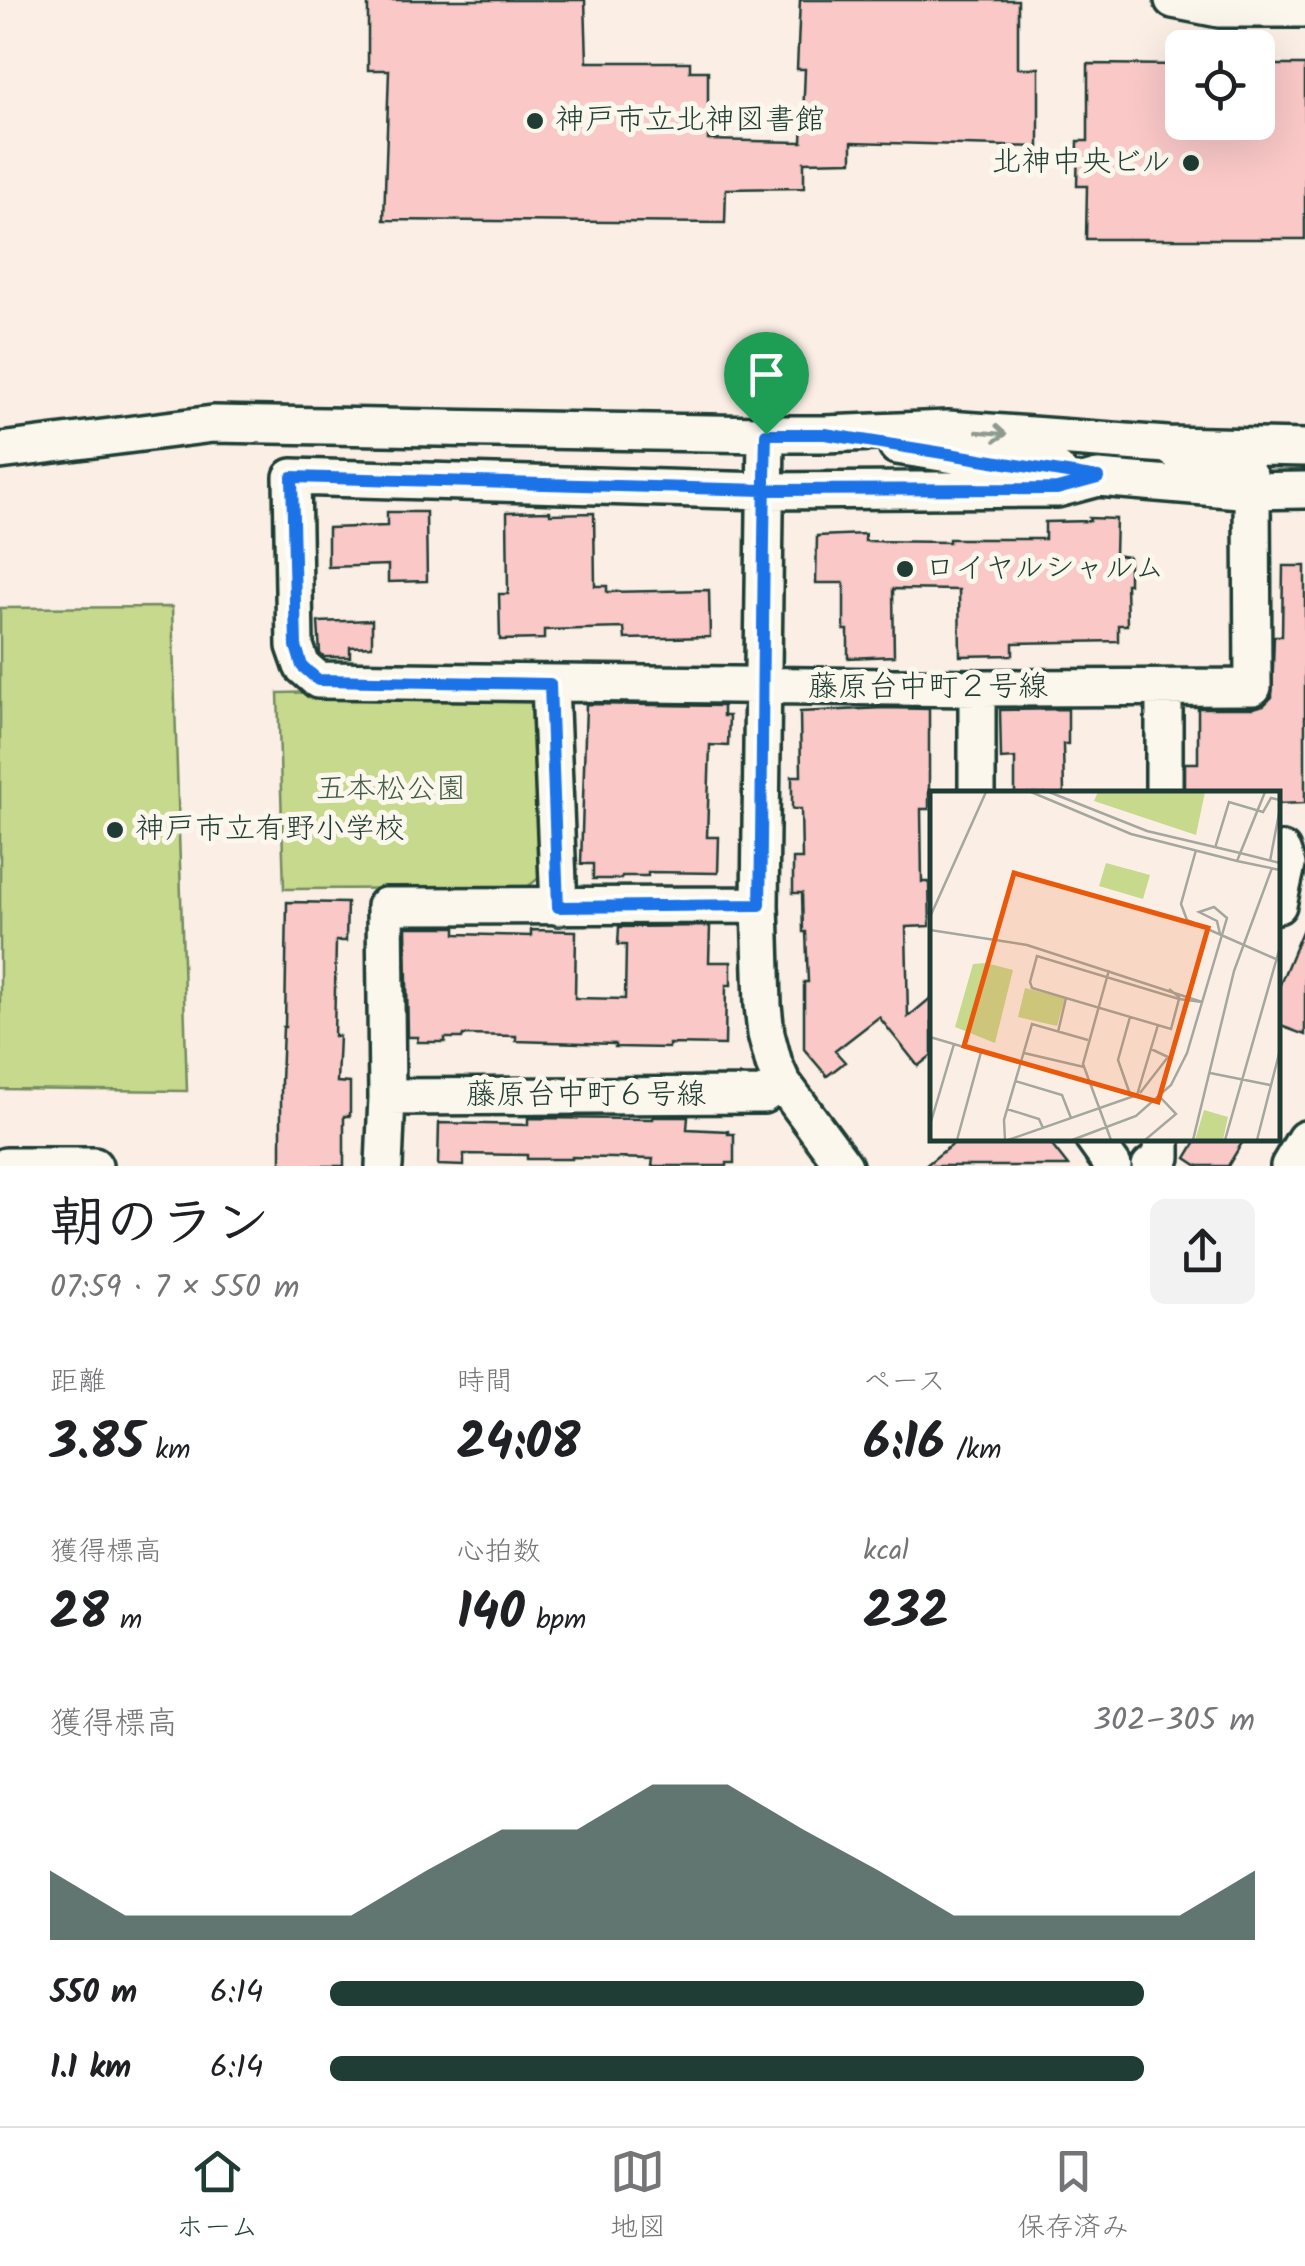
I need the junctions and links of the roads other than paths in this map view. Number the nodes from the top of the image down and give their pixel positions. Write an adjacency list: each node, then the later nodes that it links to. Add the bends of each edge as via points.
1 (1172, 0): 2 (street, via 1219,9)
2 (1305, 9)
3 (766, 434): 4 (street); 7 (street, via 214,424); 9 (street)
4 (825, 434): 5 (street, one-way to 5, via 948,429); 8 (street)
5 (1168, 445): 6 (street); 11 (street, via 1197,465 1245,471)
6 (1305, 448)
7 (0, 451)
8 (1098, 478): 9 (street, via 1057,489); 11 (street)
9 (764, 490): 12 (street, 藤原台中町２号線, via 292,477 296,646 302,666 318,680); 13 (street)
10 (1305, 490): 11 (street)
11 (1252, 491): 15 (street, 藤原台中町２号線, via 1253,688)
12 (550, 684): 13 (street, 藤原台中町２号線); 21 (street)
13 (764, 686): 14 (street, 藤原台中町２号線); 20 (street)
14 (977, 688): 15 (street, 藤原台中町２号線); 16 (street)
15 (1164, 690): 17 (street)
16 (978, 791)
17 (1164, 791)
18 (1280, 850): 19 (street, via 1286,865)
19 (1280, 896)
20 (760, 905): 21 (street); 22 (street, via 762,1004)
21 (558, 907): 23 (street, via 385,906)
22 (782, 1082): 23 (street, 藤原台中町６号線, via 763,1094); 29 (street)
23 (386, 1097): 28 (street)
24 (1305, 1139): 31 (street)
25 (1095, 1141): 30 (street)
26 (6, 1166): 27 (street)
27 (94, 1166)
28 (384, 1166)
29 (844, 1166)
30 (1113, 1166)
31 (1288, 1166)

